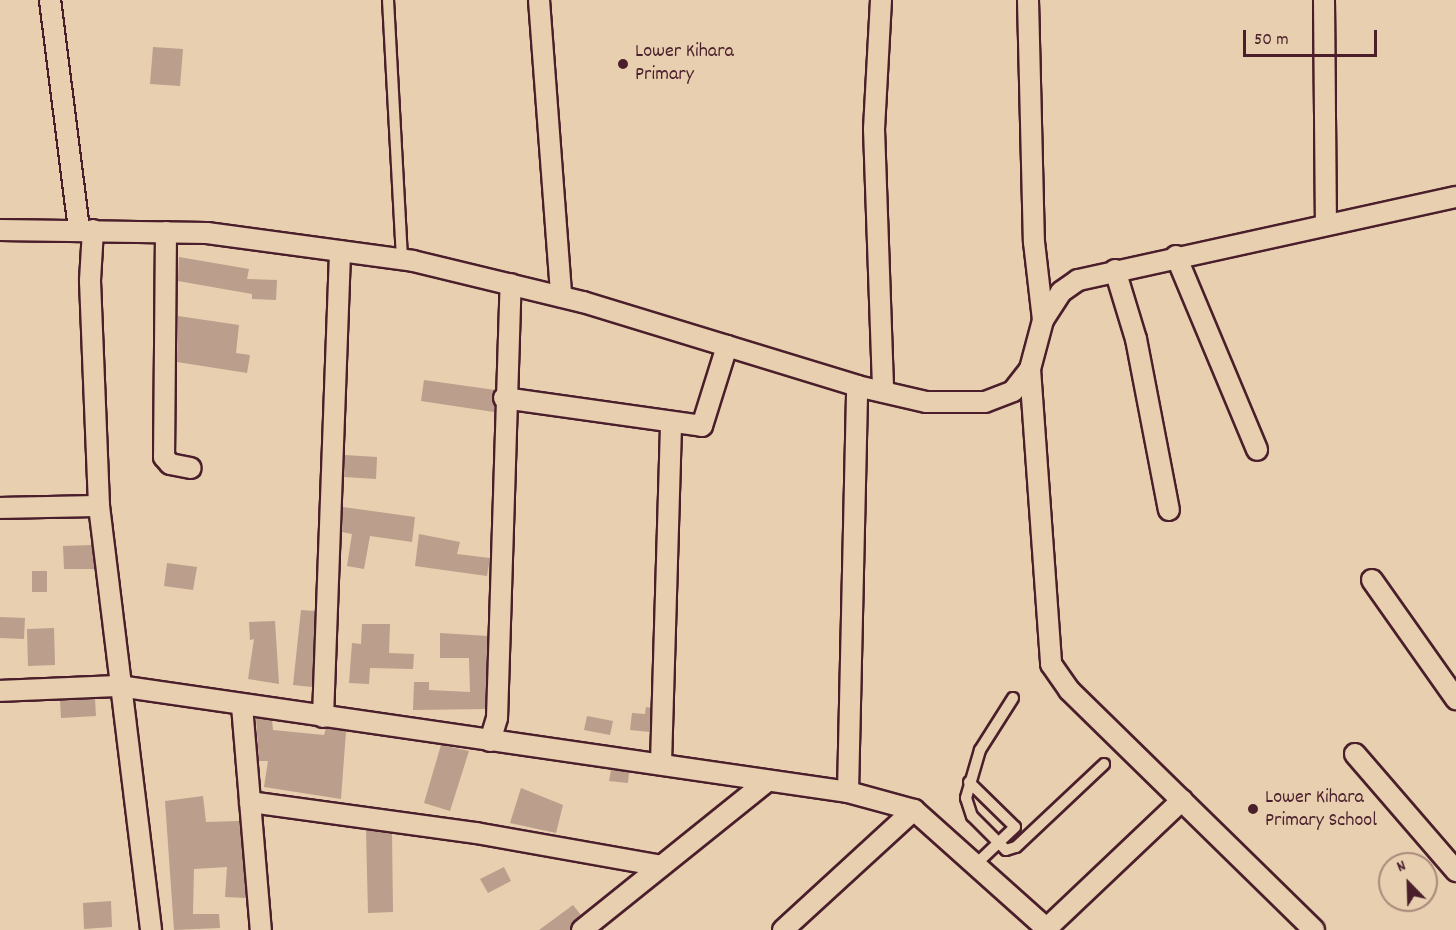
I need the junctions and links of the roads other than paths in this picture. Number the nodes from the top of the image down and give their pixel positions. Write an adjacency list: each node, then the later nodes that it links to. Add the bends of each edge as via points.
1 (50, 0): 10 (street)
2 (388, 0): 14 (lane)
3 (540, 0): 17 (street)
4 (881, 0): 22 (street, via 874,129)
5 (1028, 0): 18 (street, via 1034,242)
6 (1324, 0): 8 (street)
7 (1456, 197): 8 (street)
8 (1326, 222): 13 (street)
9 (0, 230): 10 (street)
10 (86, 230): 11 (street); 27 (street)
11 (166, 232): 12 (street, via 207,232); 26 (street, via 164,457 170,464)
12 (340, 251): 14 (street); 36 (street)
13 (1176, 256): 15 (street); 25 (street)
14 (402, 260): 16 (street)
15 (1115, 270): 18 (street, via 1078,280 1061,292); 29 (street, via 1136,339)
16 (511, 284): 17 (street); 23 (street)
17 (561, 296): 19 (street)
18 (1043, 320): 20 (street)
19 (727, 346): 21 (street); 24 (street, via 707,420 693,427)
20 (1030, 369): 22 (street, via 1013,391 985,402 926,402); 44 (street, via 1051,664 1069,690)
21 (857, 386): 22 (street); 43 (street)
22 (883, 392)
23 (504, 398): 24 (street); 37 (street, via 496,718)
24 (671, 424): 39 (street)
25 (1257, 450)
26 (190, 468)
27 (99, 506): 28 (street); 31 (street, via 108,550)
28 (0, 508)
29 (1169, 510)
30 (1372, 580): 34 (street)
31 (119, 686): 32 (street); 35 (street); 51 (street)
32 (0, 691)
33 (1013, 698): 42 (lane, via 980,750)
34 (1456, 699)
35 (242, 706): 36 (street); 45 (street)
36 (323, 717): 37 (street)
37 (490, 741): 39 (street)
38 (1355, 754): 50 (street)
39 (660, 763): 41 (street)
40 (1104, 764): 47 (lane, via 1016,848 1006,850)
41 (767, 781): 43 (street); 49 (street)
42 (969, 782): 47 (lane, via 968,808); 47 (lane, via 1013,823 1014,830)
43 (848, 792): 46 (street)
44 (1182, 800): 55 (street); 56 (street)
45 (250, 802): 49 (street, via 476,833); 52 (street)
46 (914, 810): 48 (street); 54 (street)
47 (998, 844): 48 (lane)
48 (977, 863): 55 (street)
49 (661, 866): 53 (street)
50 (1456, 871)
51 (151, 930)
52 (261, 930)
53 (582, 930)
54 (783, 930)
55 (1047, 930)
56 (1314, 930)

